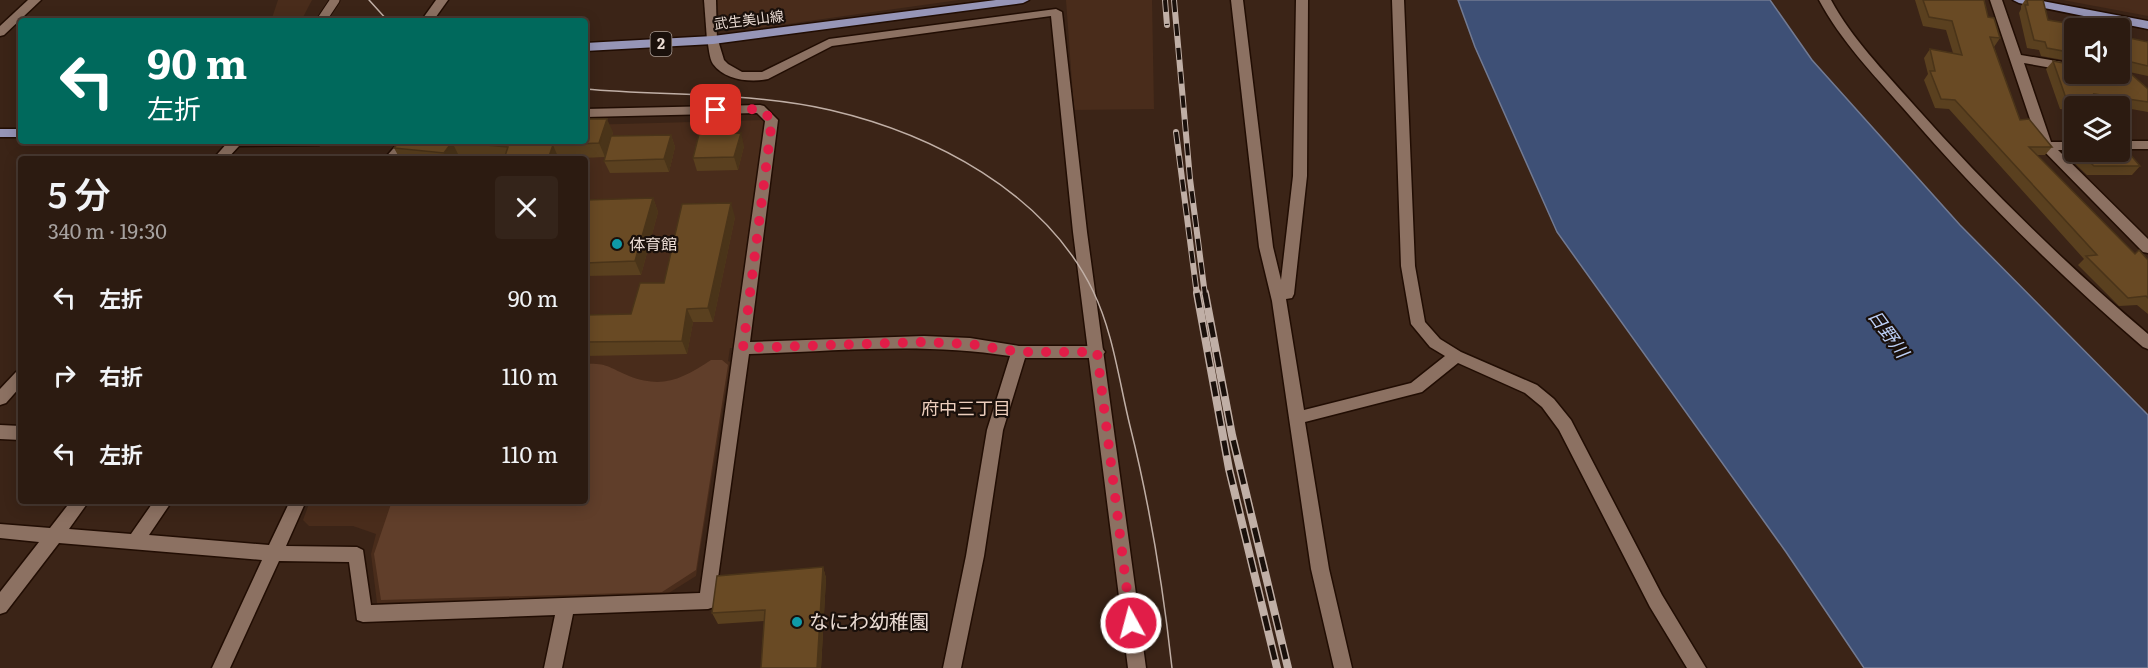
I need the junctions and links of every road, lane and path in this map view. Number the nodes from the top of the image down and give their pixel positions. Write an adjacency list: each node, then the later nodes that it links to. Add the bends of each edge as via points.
1 (35, 0): 15 (street)
2 (335, 0): 12 (lane)
3 (442, 0): 13 (street)
4 (710, 0): 16 (street)
5 (1023, 0): 16 (main road, 武生美山線 / 2)
6 (1237, 0): 21 (street)
7 (1302, 0): 34 (street, via 1299,198 1287,294)
8 (1398, 0): 39 (street, via 1411,294 1418,324 1435,343)
9 (1825, 0): 35 (street, via 1865,57 1938,142 2073,278)
10 (1996, 0): 19 (street)
11 (2019, 0): 14 (main road)
12 (323, 18)
13 (429, 18)
14 (2148, 25)
15 (1, 29)
16 (713, 40): 17 (main road, 武生美山線 / 2); 38 (street, via 718,62 733,74 753,77 764,76 829,43 1056,12)
17 (588, 47)
18 (1228, 57): 21 (street)
19 (2015, 58): 20 (street); 28 (street)
20 (2064, 66)
21 (1244, 68): 34 (street, via 1266,247)
22 (588, 113): 36 (street, via 760,109 772,120)
23 (0, 133): 24 (main road)
24 (18, 133)
25 (233, 144): 31 (street)
26 (404, 144): 32 (street)
27 (2148, 145): 30 (street)
28 (2046, 146): 29 (street); 33 (street)
29 (2064, 146)
30 (2130, 146)
31 (223, 156)
32 (394, 156)
33 (2146, 244)
34 (1278, 294): 42 (street)
35 (2148, 343)
36 (743, 348): 37 (street, via 924,342); 53 (street, via 708,601)
37 (1019, 352): 38 (street); 56 (street, via 995,430)
38 (1097, 352): 57 (street)
39 (1456, 356): 42 (street, via 1416,388); 59 (street, via 1532,389 1565,425 1656,601)
40 (18, 379): 41 (street)
41 (0, 399)
42 (1296, 418): 58 (street, via 1320,569)
43 (0, 432): 44 (street)
44 (18, 433)
45 (79, 504): 49 (street)
46 (162, 504): 50 (street)
47 (297, 504): 51 (street)
48 (0, 531): 49 (street)
49 (53, 537): 50 (street); 52 (street)
50 (135, 542): 51 (street)
51 (276, 553): 53 (street, via 357,555 363,614); 54 (street)
52 (0, 606)
53 (565, 608): 55 (street)
54 (221, 668)
55 (553, 668)
56 (952, 668)
57 (1137, 668)
58 (1343, 668)
59 (1696, 668)

